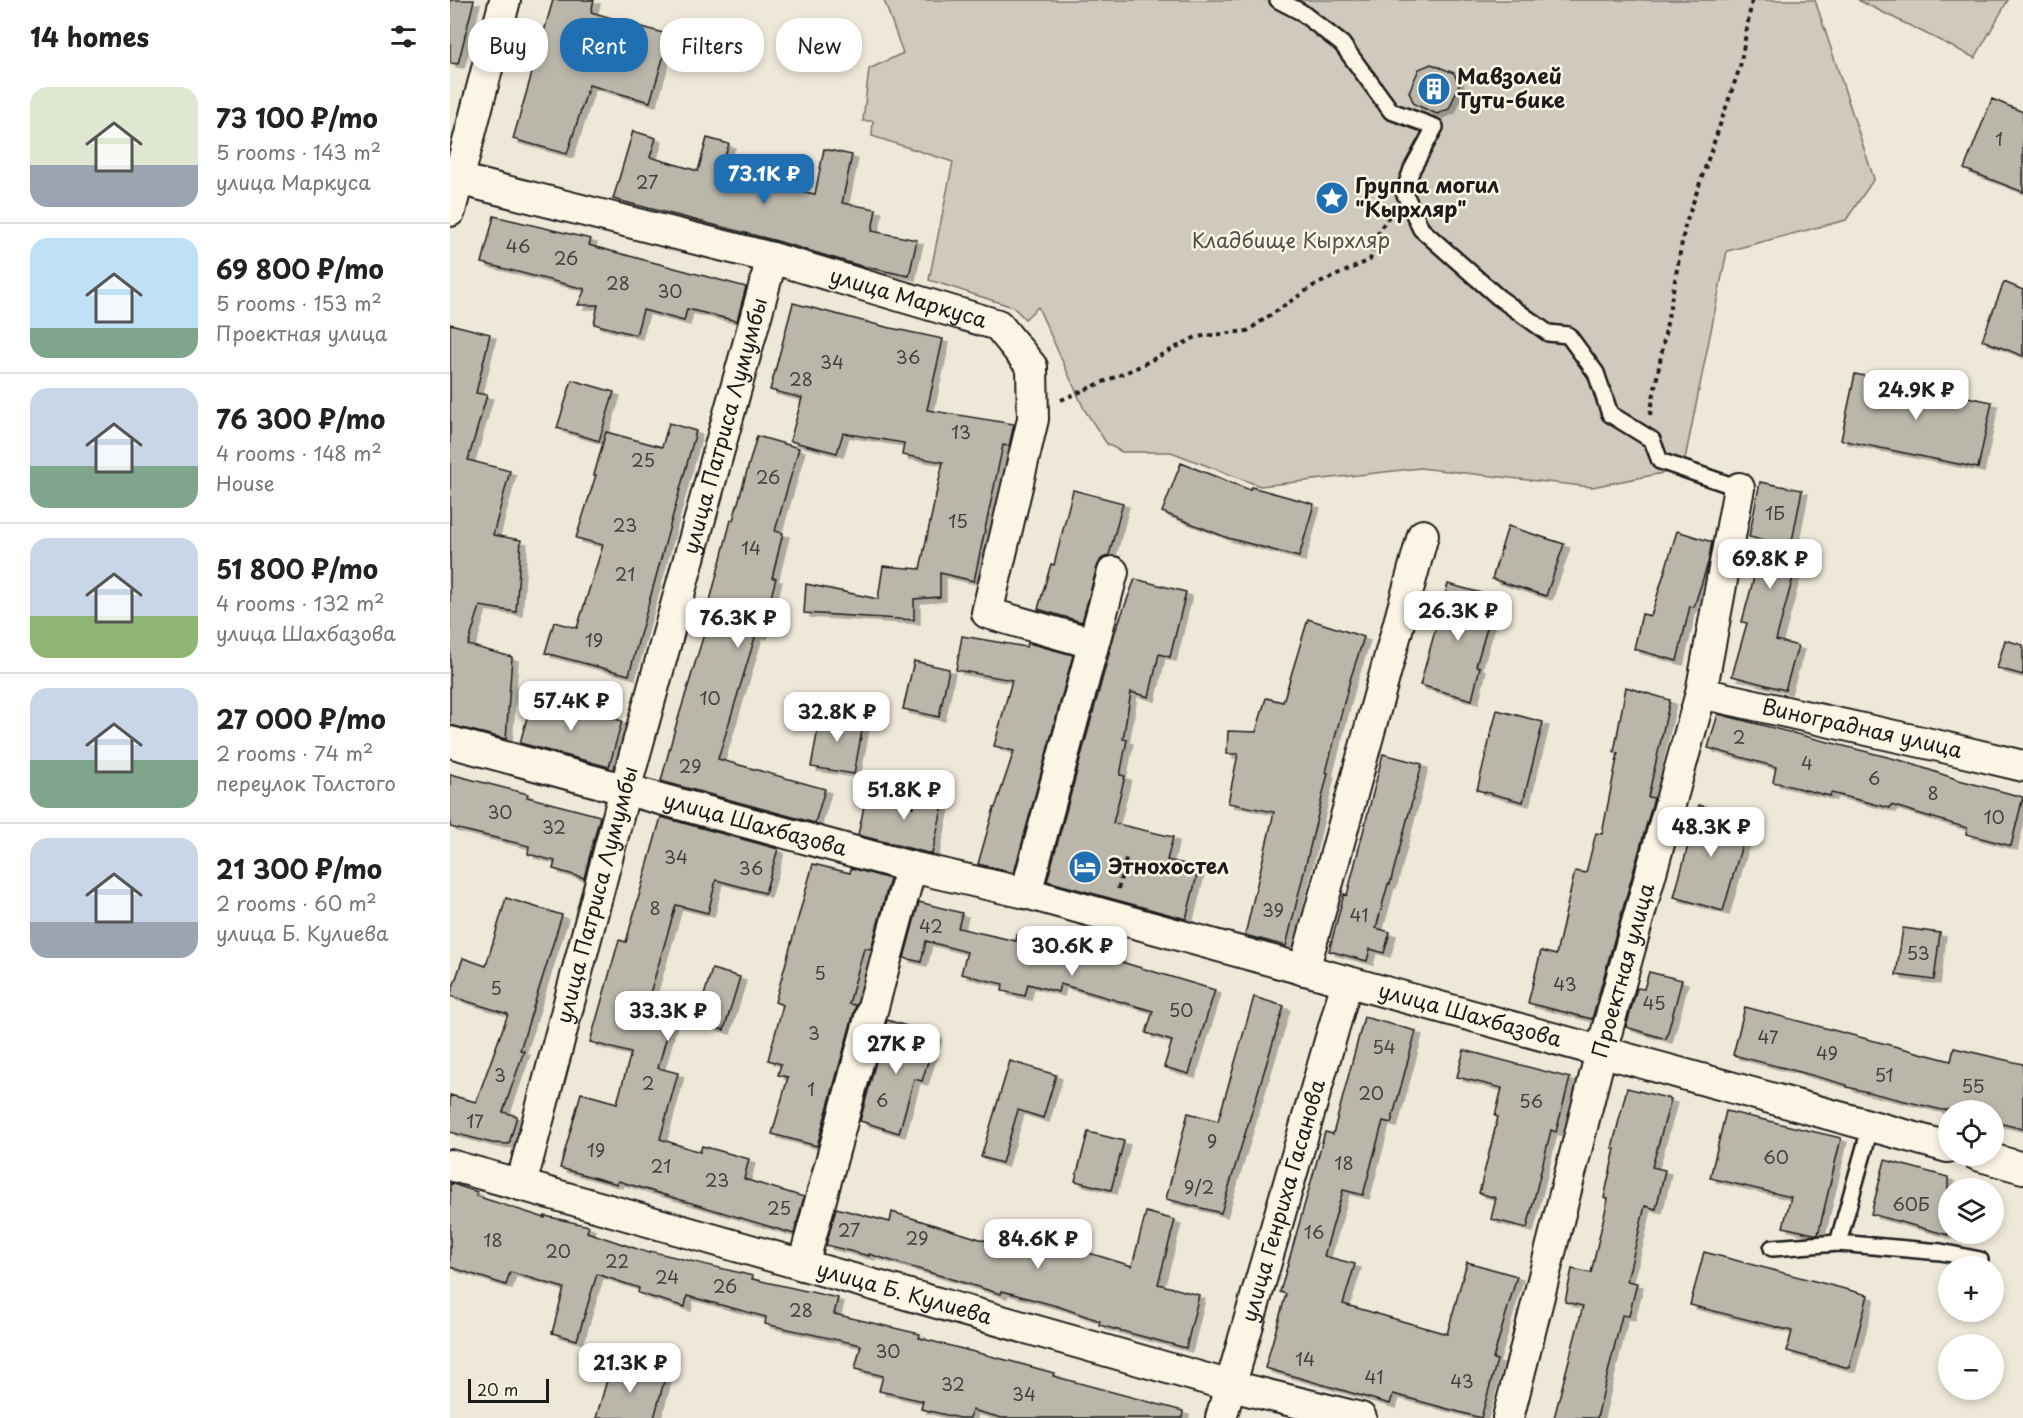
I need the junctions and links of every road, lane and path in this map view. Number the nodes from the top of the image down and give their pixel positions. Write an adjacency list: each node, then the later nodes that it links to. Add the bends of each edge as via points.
1 (505, 0): 4 (street)
2 (1278, 0): 5 (lane, via 1301,12 1342,44 1391,111 1435,127)
3 (1752, 0): 9 (path, via 1740,67 1685,226)
4 (455, 178): 6 (street); 7 (street, улица Маркуса)
5 (1404, 192): 8 (path, via 1379,231 1370,260 1312,286 1246,330 1196,337 1136,368); 9 (lane, via 1421,229 1498,297 1548,333 1568,335 1596,373 1610,414)
6 (450, 211)
7 (772, 258): 8 (street, улица Маркуса, via 998,325 1032,367); 17 (street, улица Патриса Лумумбы)
8 (1033, 411): 13 (street, улица Маркуса, via 987,613)
9 (1646, 436): 10 (lane, via 1652,440 1660,461)
10 (1739, 488): 14 (street, Проектная улица)
11 (1423, 535): 22 (street)
12 (1113, 572): 13 (street)
13 (1092, 643): 20 (street)
14 (1701, 693): 16 (street, Виноградная улица); 24 (street, Проектная улица)
15 (450, 742): 17 (street, улица Шахбазова)
16 (2023, 766)
17 (625, 790): 19 (street, улица Шахбазова); 30 (street, улица Патриса Лумумбы)
18 (1127, 855): 21 (path)
19 (911, 867): 20 (street, улица Шахбазова); 34 (street)
20 (1026, 892): 22 (street, улица Шахбазова)
21 (1117, 894)
22 (1305, 970): 23 (street, улица Шахбазова)
23 (1347, 981): 24 (street, улица Шахбазова); 35 (street, улица Генриха Гасанова)
24 (1601, 1052): 25 (street, улица Шахбазова); 38 (street, Проектная улица)
25 (1871, 1125): 26 (street, улица Шахбазова); 31 (lane)
26 (1938, 1144)
27 (2004, 1163): 29 (street)
28 (450, 1165): 30 (street, улица Б. Кулиева)
29 (2023, 1168)
30 (521, 1185): 34 (street, улица Б. Кулиева)
31 (1838, 1244): 32 (lane); 33 (lane)
32 (1772, 1248)
33 (1960, 1256)
34 (803, 1265): 35 (street, улица Б. Кулиева)
35 (1231, 1386): 36 (street, улица Генриха Гасанова); 37 (street, улица Б. Кулиева)
36 (1221, 1418)
37 (1361, 1418)
38 (1508, 1418)

